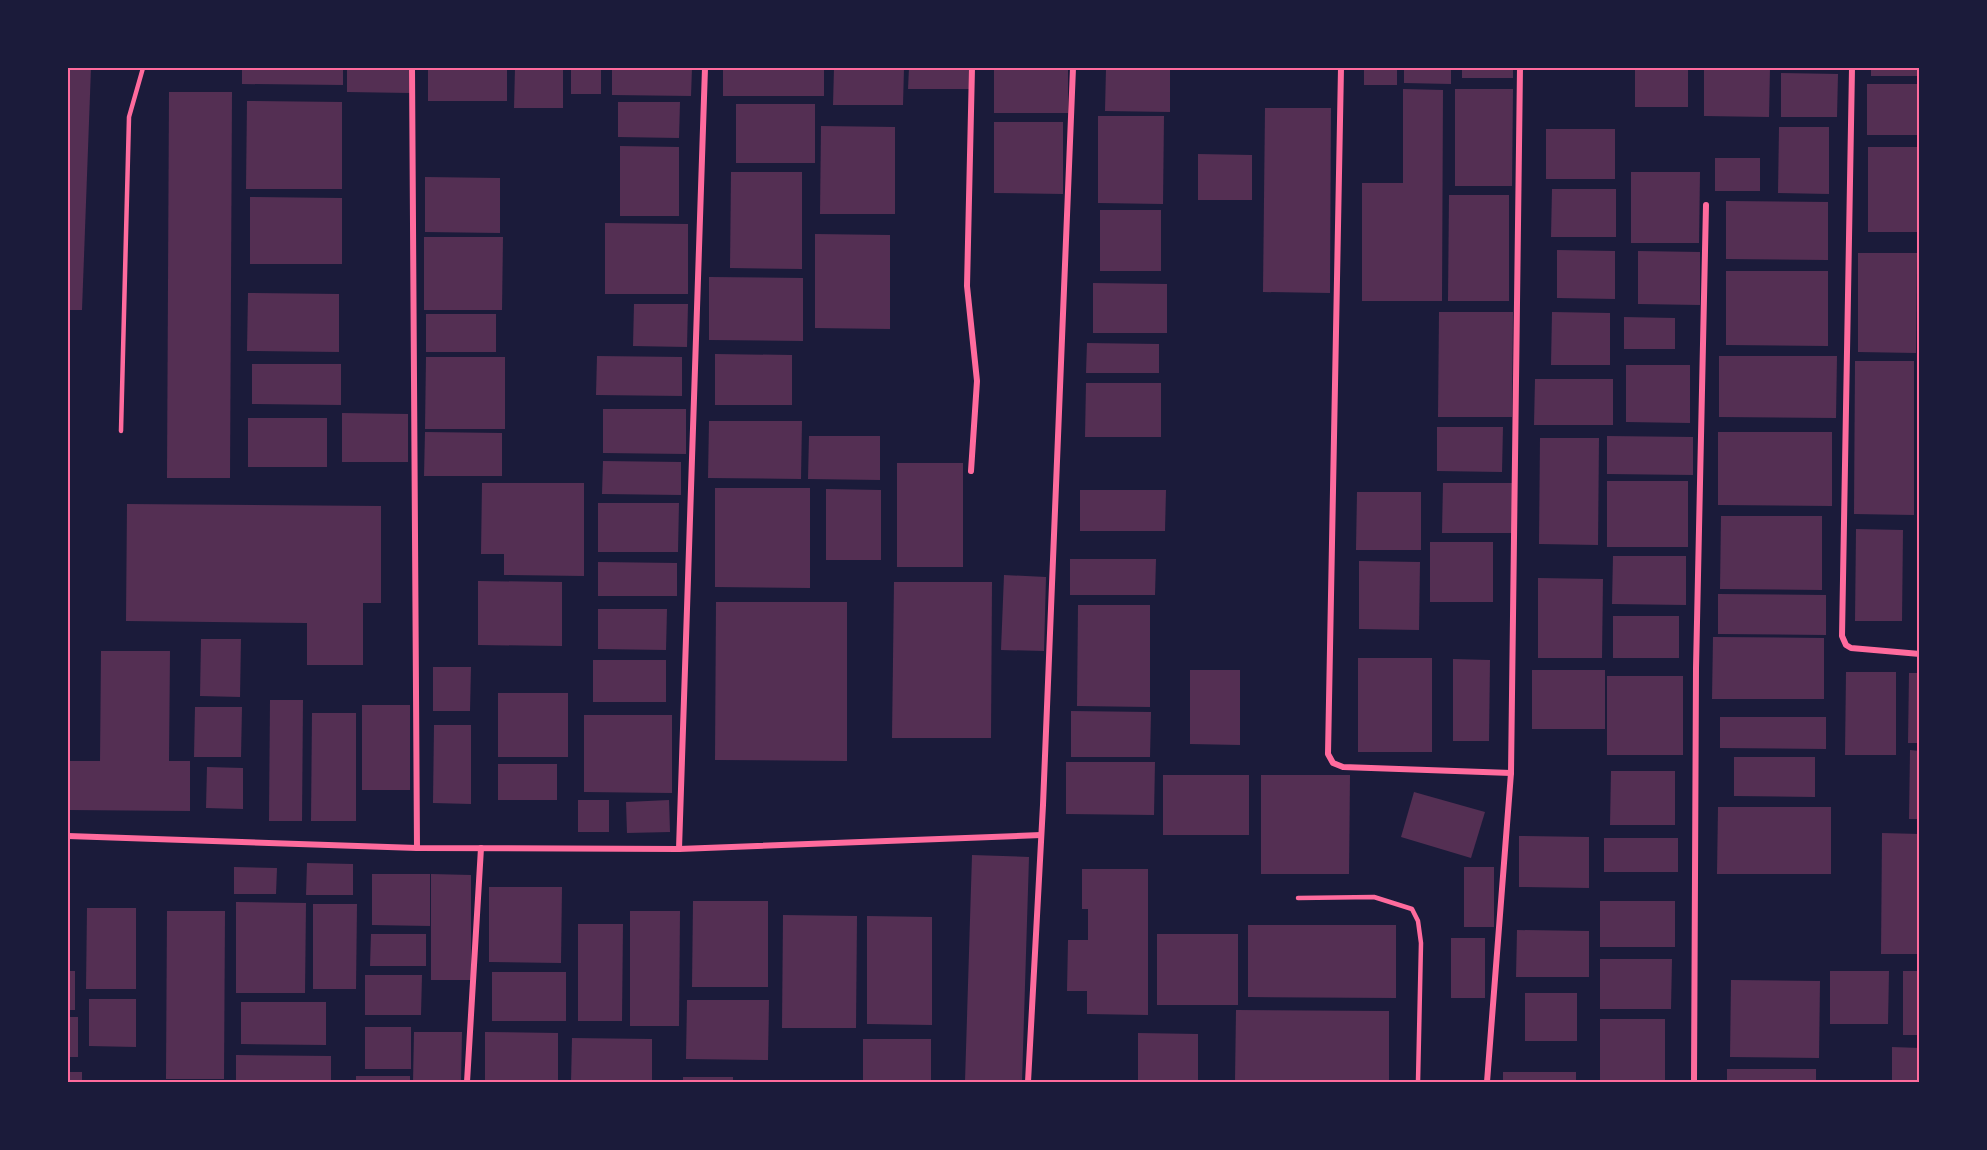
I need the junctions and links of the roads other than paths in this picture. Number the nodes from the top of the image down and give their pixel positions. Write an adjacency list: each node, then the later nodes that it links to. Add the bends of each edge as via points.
1 (143, 68): 10 (lane, via 129,117)
2 (412, 68): 16 (street)
3 (705, 68): 18 (street)
4 (972, 68): 11 (street, via 967,286 977,381)
5 (1073, 68): 14 (street)
6 (1341, 68): 13 (street, via 1328,754 1333,763 1343,767)
7 (1520, 68): 13 (street)
8 (1852, 68): 12 (street, via 1842,636 1846,645 1856,649)
9 (1706, 205): 24 (street, via 1696,656)
10 (121, 431)
11 (971, 471)
12 (1920, 654)
13 (1511, 773): 23 (street)
14 (1041, 835): 18 (street); 21 (street)
15 (68, 837): 16 (street)
16 (417, 848): 17 (street)
17 (481, 848): 18 (street); 20 (street)
18 (679, 849)
19 (1298, 898): 22 (lane, via 1374,897 1412,909 1421,943)
20 (467, 1083)
21 (1028, 1083)
22 (1418, 1083)
23 (1487, 1083)
24 (1694, 1083)

